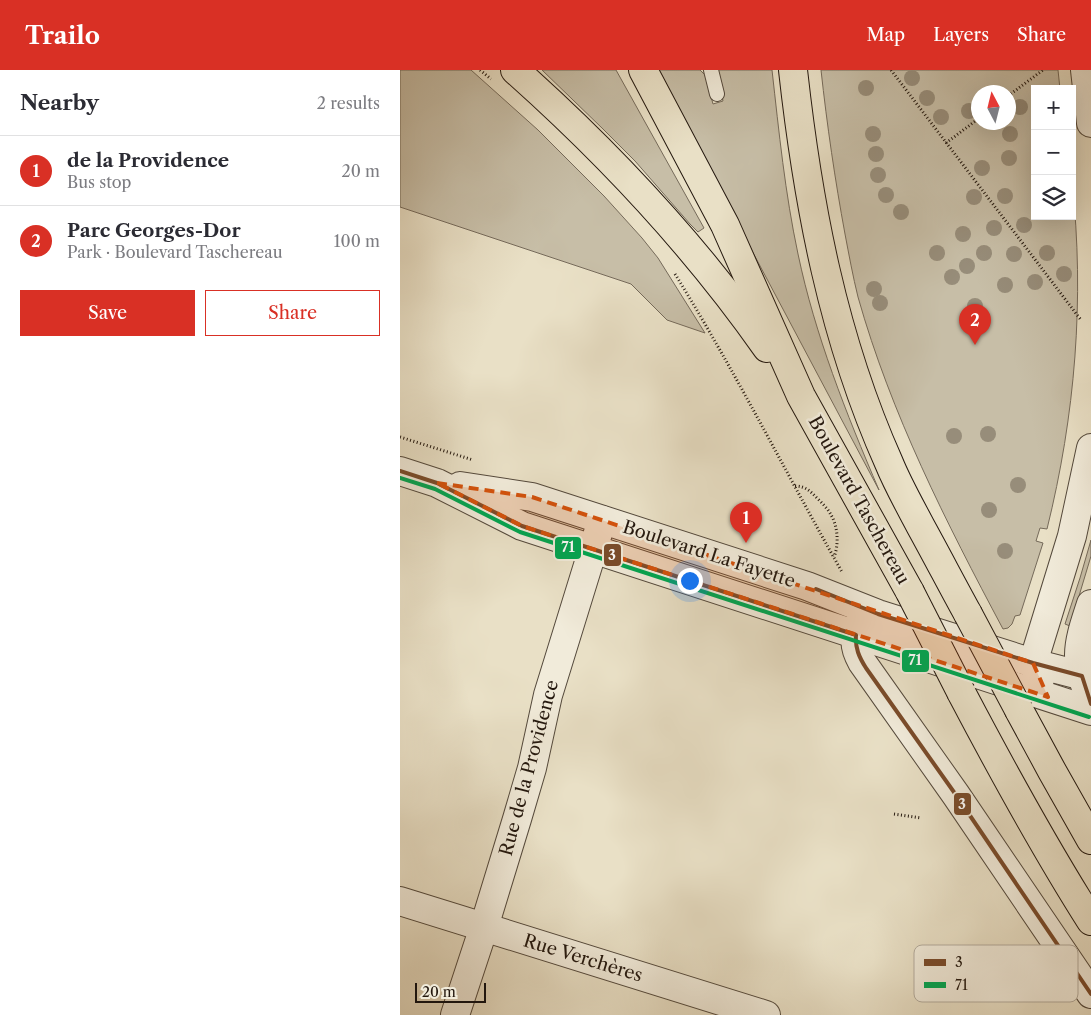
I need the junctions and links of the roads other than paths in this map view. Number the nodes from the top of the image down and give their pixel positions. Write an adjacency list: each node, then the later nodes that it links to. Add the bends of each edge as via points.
1 (643, 70): 8 (highway, Boulevard Taschereau, via 726,225)
2 (711, 70): 6 (lane)
3 (793, 70): 22 (highway, bridge, via 816,231 857,381 901,489)
4 (1085, 70): 7 (street)
5 (506, 77): 8 (highway, via 552,104 672,228 751,324)
6 (717, 94)
7 (1091, 123)
8 (802, 396): 24 (highway, Boulevard Taschereau, bridge, via 910,592 1016,797)
9 (1091, 448): 17 (street, via 1072,536)
10 (400, 471): 11 (street, Boulevard La Fayette)
11 (437, 483): 12 (street, Boulevard La Fayette, via 532,497); 13 (street, Boulevard La Fayette, via 522,526)
12 (602, 520): 13 (street, Rue de la Providence); 15 (street, Boulevard La Fayette, via 807,586)
13 (592, 550): 16 (street, Boulevard La Fayette); 25 (street, Rue de la Providence, via 548,694 527,786)
14 (1091, 604): 18 (street, via 1079,654)
15 (864, 609): 16 (street); 17 (street, Boulevard La Fayette)
16 (856, 635): 19 (street, Boulevard La Fayette); 26 (street, via 856,652 866,668)
17 (1032, 663): 18 (street, Boulevard La Fayette); 19 (street)
18 (1087, 677): 20 (street)
19 (1048, 697): 21 (street, Boulevard La Fayette)
20 (1091, 704)
21 (1091, 711)
22 (1091, 840)
23 (400, 901): 25 (street, Rue Verchères)
24 (1091, 922)
25 (484, 927): 29 (street, Rue de la Providence); 30 (street, Rue Verchères)
26 (1058, 945)
27 (1078, 975): 28 (street)
28 (1091, 994)
29 (455, 1015)
30 (766, 1015)

